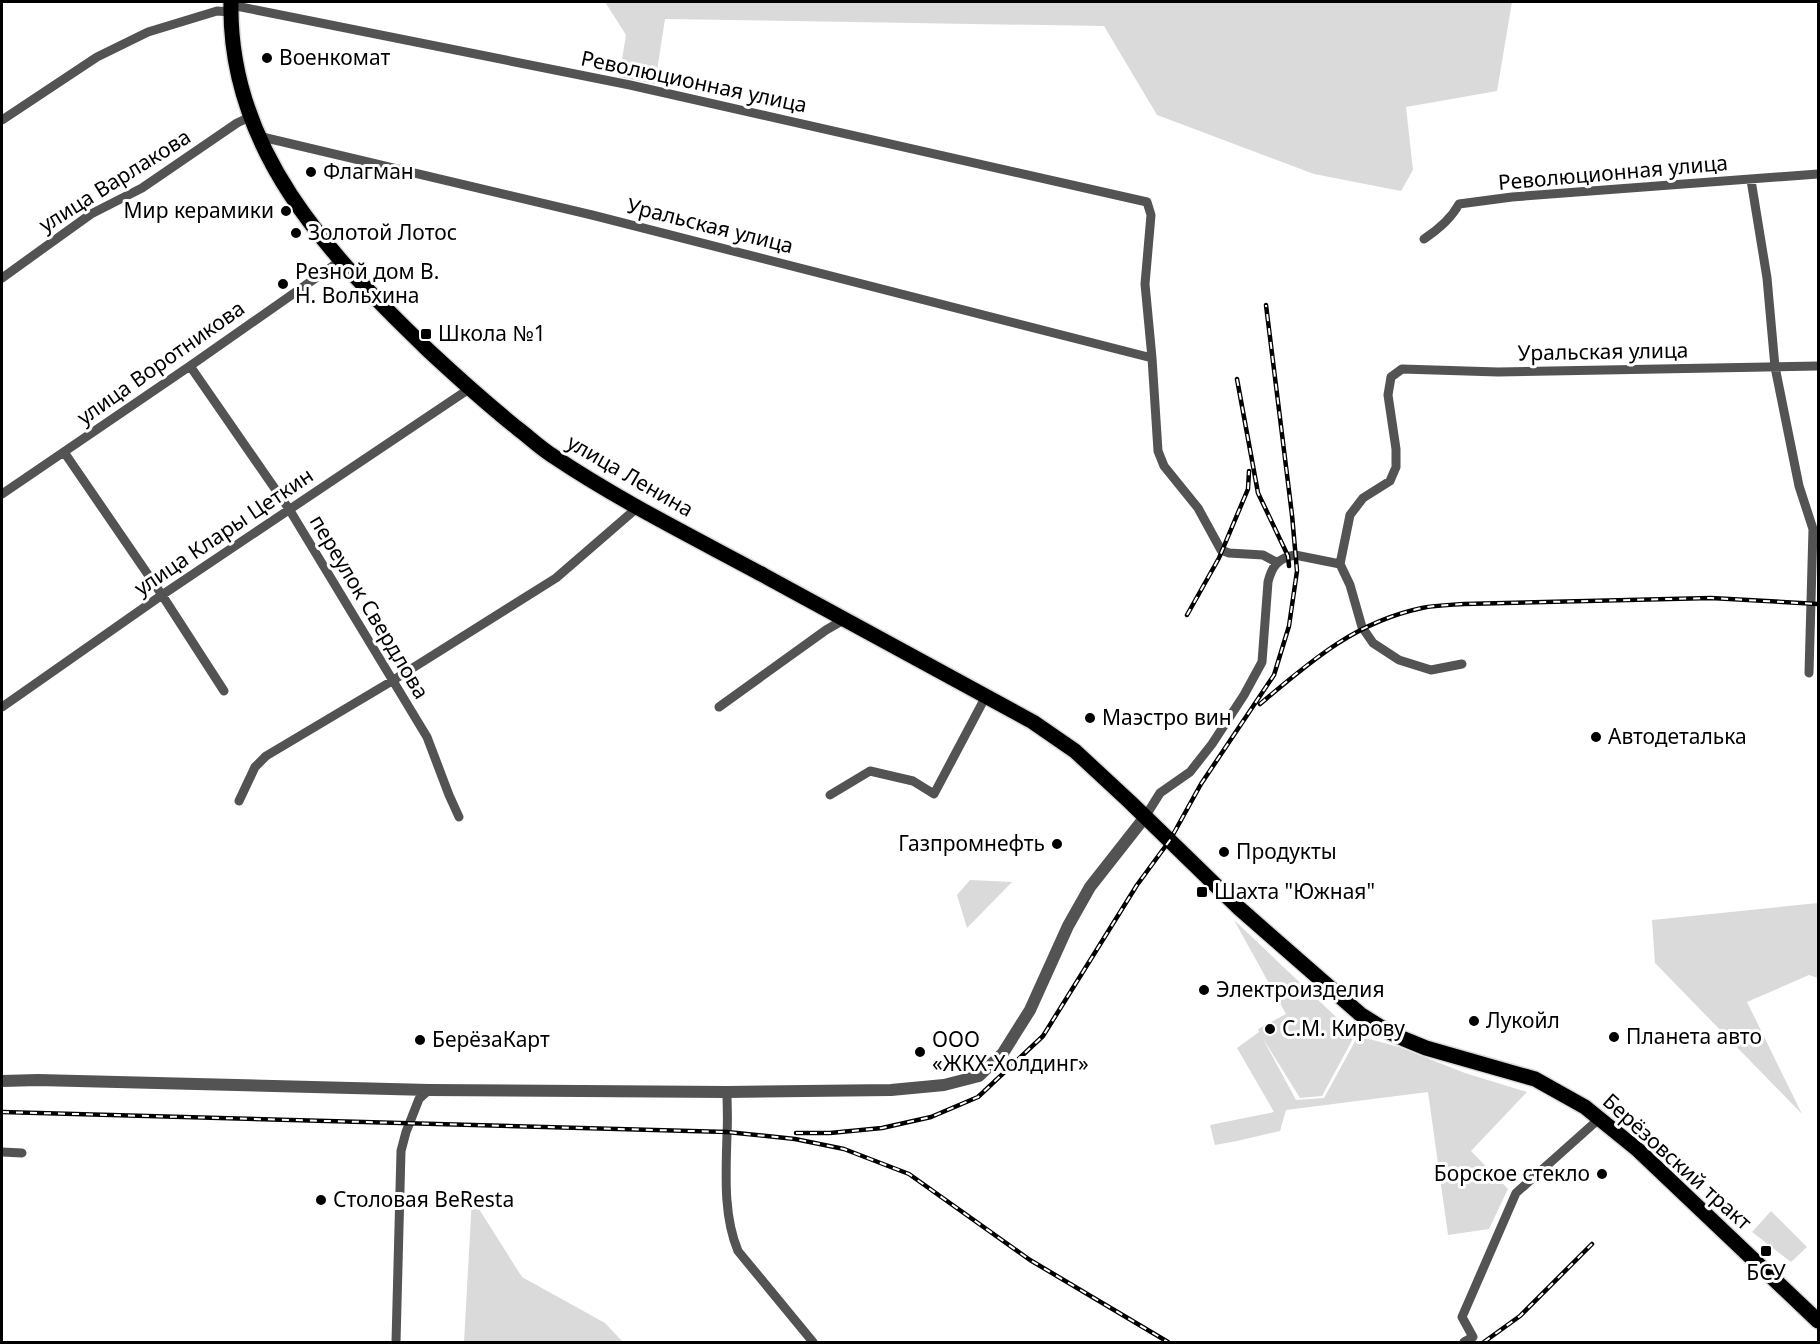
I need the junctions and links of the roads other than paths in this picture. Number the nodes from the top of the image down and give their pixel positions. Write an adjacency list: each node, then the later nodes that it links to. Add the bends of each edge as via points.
1 (231, 6): 2 (main road, улица Ленина, via 234,50); 3 (street, Революционная улица, via 148,32 97,57); 10 (street, Революционная улица, via 630,85 1147,202 1151,215 1145,284)
2 (250, 117): 4 (main road, улица Ленина); 9 (street, улица Варлакова, via 142,188 91,214)
3 (2, 120)
4 (257, 135): 8 (main road, улица Ленина, via 275,171); 10 (street, Уральская улица, via 592,215)
5 (1818, 174): 6 (street, Революционная улица)
6 (1752, 180): 7 (street, Революционная улица, via 1459,204 1455,213); 13 (street)
7 (1425, 239)
8 (340, 261): 11 (street, улица Воротникова); 14 (main road, улица Ленина)
9 (2, 278)
10 (1152, 358): 19 (street, via 1158,451 1164,466 1198,508 1221,550 1263,555)
11 (190, 366): 15 (street, улица Воротникова); 18 (street, переулок Свердлова)
12 (1818, 366): 13 (street, Уральская улица)
13 (1775, 367): 20 (street, Уральская улица, via 1498,372 1402,369 1392,377 1388,395 1396,467 1390,481 1363,498 1350,515); 23 (street, via 1799,486 1813,528)
14 (469, 388): 17 (main road, улица Ленина, via 551,455); 18 (street, улица Клары Цеткин)
15 (64, 452): 16 (street, улица Воротникова); 21 (street)
16 (2, 494)
17 (638, 507): 22 (main road, улица Ленина); 26 (street, via 556,578)
18 (289, 509): 21 (street, улица Клары Цеткин); 26 (street, переулок Свердлова)
19 (1276, 562): 20 (street, via 1295,555); 34 (street, via 1268,582 1262,662 1212,744 1190,772 1160,794)
20 (1340, 564): 24 (street, via 1362,627 1373,643 1399,660 1431,670)
21 (162, 595): 27 (street); 29 (street, улица Клары Цеткин)
22 (845, 619): 28 (main road, улица Ленина); 30 (street)
23 (1815, 621): 25 (street)
24 (1462, 664)
25 (1809, 674)
26 (392, 681): 32 (street, via 266,756 255,767); 33 (street, переулок Свердлова, via 427,737)
27 (224, 691)
28 (986, 696): 31 (street, via 934,794 913,781 870,771); 34 (main road, улица Ленина, via 1076,751)
29 (2, 707)
30 (719, 707)
31 (830, 795)
32 (239, 801)
33 (459, 817)
34 (1145, 817): 35 (main road, улица Ленина); 38 (street, via 1090,886 1030,1010 1003,1053 979,1076 944,1085 891,1090)
35 (1170, 840): 39 (main road, Берёзовский тракт, via 1239,908 1360,1014 1426,1048 1535,1079)
36 (2, 1081): 37 (street)
37 (429, 1090): 38 (street); 43 (street, via 419,1099 401,1151)
38 (727, 1092): 44 (street, via 726,1194 734,1241 738,1251)
39 (1600, 1118): 42 (main road, Берёзовский тракт); 45 (street, via 1516,1193 1462,1317 1473,1337)
40 (2, 1152): 41 (street)
41 (21, 1153)
42 (1818, 1320)
43 (396, 1342)
44 (813, 1342)
45 (1464, 1342)

